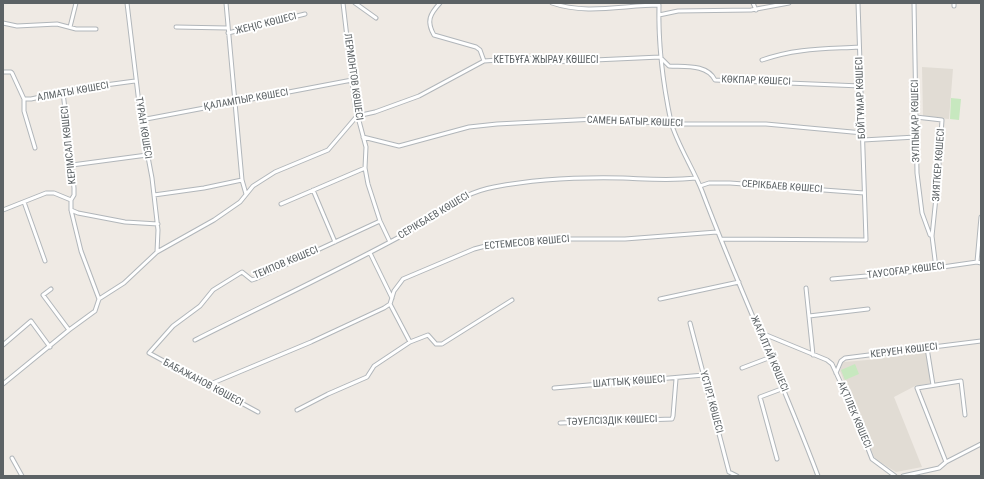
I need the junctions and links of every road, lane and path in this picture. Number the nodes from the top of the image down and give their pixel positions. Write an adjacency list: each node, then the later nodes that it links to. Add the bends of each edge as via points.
1 (76, 3): 17 (street)
2 (127, 3): 28 (street, ТҰРАН КӨШЕСІ)
3 (226, 3): 19 (street)
4 (343, 3): 27 (street, ЛЕРМОНТОВ КӨШЕСІ)
5 (356, 3): 15 (street)
6 (440, 3): 25 (street, via 431,13 429,20 434,35 476,47)
7 (552, 3): 14 (street, via 566,8 659,5)
8 (753, 3): 12 (street)
9 (789, 3): 12 (street)
10 (858, 3): 22 (street, БОЙТҰМАР КӨШЕСІ)
11 (914, 3): 34 (street, ЗҰЛПЫҚАР КӨШЕСІ)
12 (756, 10): 14 (street, via 678,11)
13 (305, 14): 21 (street, ЖЕҢІС КӨШЕСІ)
14 (659, 15): 23 (street)
15 (376, 18)
16 (3, 23): 17 (street, via 17,26 43,24)
17 (70, 27): 20 (street)
18 (176, 27): 19 (street)
19 (227, 28): 21 (street)
20 (96, 29)
21 (228, 33): 32 (street)
22 (859, 47): 24 (street, via 809,49); 29 (street, БОЙТҰМАР КӨШЕСІ)
23 (660, 57): 25 (street, КЕТБҰҒА ЖЫРАУ КӨШЕСІ, via 551,62 527,58); 29 (street, КӨКПАР КӨШЕСІ, via 669,66 704,68 712,74 714,80); 36 (street)
24 (762, 60)
25 (484, 61): 33 (street, КЕТБҰҒА ЖЫРАУ КӨШЕСІ, via 419,96)
26 (3, 72): 31 (street, АЛМАТЫ КӨШЕСІ, via 12,73)
27 (352, 80): 32 (street, ҚАЛАМПЫР КӨШЕСІ); 33 (street, ЛЕРМОНТОВ КӨШЕСІ)
28 (135, 81): 30 (street, АЛМАТЫ КӨШЕСІ); 35 (street, ТҰРАН КӨШЕСІ)
29 (861, 86): 37 (street, БОЙТҰМАР КӨШЕСІ)
30 (63, 92): 31 (street, АЛМАТЫ КӨШЕСІ, via 31,100); 43 (street, КЕРІМСАЛ КӨШЕСІ)
31 (24, 99): 41 (street, via 24,111)
32 (234, 102): 35 (street, ҚАЛАМПЫР КӨШЕСІ); 46 (street)
33 (357, 116): 38 (street, ЛЕРМОНТОВ КӨШЕСІ); 50 (street, via 328,150 275,172 253,186)
34 (916, 117): 39 (street, ЗҰЛПЫҚАР КӨШЕСІ); 61 (street, ЗИЯТКЕР КӨШЕСІ, via 942,120)
35 (141, 120): 42 (street, ТҰРАН КӨШЕСІ)
36 (672, 124): 37 (street, САМЕН БАТЫР КӨШЕСІ, via 766,124); 38 (street, САМЕН БАТЫР КӨШЕСІ, via 596,119 497,124 469,127 399,146); 45 (street)
37 (863, 133): 40 (street, БОЙТҰМАР КӨШЕСІ)
38 (363, 137): 44 (street, ЛЕРМОНТОВ КӨШЕСІ, via 366,147)
39 (916, 137): 40 (street); 61 (street, ЗҰЛПЫҚАР КӨШЕСІ, via 922,213)
40 (863, 140): 49 (street, БОЙТҰМАР КӨШЕСІ)
41 (35, 148)
42 (147, 155): 43 (street); 51 (street, ТҰРАН КӨШЕСІ)
43 (72, 165): 52 (street, КЕРІМСАЛ КӨШЕСІ, via 74,195)
44 (364, 168): 48 (street); 58 (street, ЛЕРМОНТОВ КӨШЕСІ)
45 (696, 178): 47 (street, ЖАҒАЛТАЙ КӨШЕСІ); 64 (street, СЕРІКБАЕВ КӨШЕСІ, via 647,181 624,178 554,179 493,187 473,193)
46 (242, 180): 50 (street); 51 (street)
47 (700, 186): 49 (street, СЕРІКБАЕВ КӨШЕСІ, via 709,183 730,183); 60 (street, ЖАҒАЛТАЙ КӨШЕСІ)
48 (313, 190): 54 (street); 63 (street)
49 (864, 193): 62 (street, БОЙТҰМАР КӨШЕСІ, via 866,240)
50 (246, 194): 65 (street, via 240,202 214,220)
51 (154, 195): 59 (street, ТҰРАН КӨШЕСІ)
52 (71, 200): 53 (street, via 50,193); 56 (street, КЕРІМСАЛ КӨШЕСІ)
53 (24, 202): 55 (street); 67 (street)
54 (281, 204)
55 (3, 210)
56 (71, 210): 59 (street, via 125,222); 76 (street, КЕРІМСАЛ КӨШЕСІ, via 81,251)
57 (981, 217): 68 (street)
58 (380, 221): 63 (street, ТЕИПОВ КӨШЕСІ); 64 (street, ЛЕРМОНТОВ КӨШЕСІ)
59 (158, 224): 65 (street, ТҰРАН КӨШЕСІ)
60 (717, 232): 62 (street, ЖАҒАЛТАЙ КӨШЕСІ); 75 (street, ЕСТЕМЕСОВ КӨШЕСІ, via 625,239 558,239 493,244 474,249 404,279 394,291)
61 (932, 236): 70 (street)
62 (721, 239): 72 (street, ЖАҒАЛТАЙ КӨШЕСІ)
63 (335, 242): 91 (street, ТЕИПОВ КӨШЕСІ, via 255,279 252,280 242,272 218,286 200,306 173,326)
64 (390, 242): 66 (street, СЕРІКБАЕВ КӨШЕСІ)
65 (157, 252): 76 (street, via 124,283)
66 (370, 253): 75 (street); 85 (street, СЕРІКБАЕВ КӨШЕСІ)
67 (45, 261)
68 (977, 262): 69 (street, ТАУCОҒАР КӨШЕСІ); 70 (street, ТАУCОҒАР КӨШЕСІ)
69 (981, 263)
70 (936, 268): 71 (street, ТАУCОҒАР КӨШЕСІ)
71 (832, 279)
72 (739, 282): 77 (street); 84 (street, ЖАҒАЛТАЙ КӨШЕСІ)
73 (51, 288): 83 (street, via 43,295)
74 (806, 288): 81 (street)
75 (392, 298): 79 (street, ЕСТЕМЕСОВ КӨШЕСІ)
76 (98, 299): 83 (street, via 95,311)
77 (660, 299)
78 (512, 300): 87 (street, via 442,344 436,344 428,335)
79 (390, 304): 87 (street); 99 (street, via 311,342)
80 (868, 309): 81 (street)
81 (809, 316): 92 (street)
82 (690, 324): 96 (street, ҮСТІРТ КӨШЕСІ)
83 (69, 330): 89 (street)
84 (759, 332): 92 (street, АҚТІЛЕК КӨШЕСІ); 93 (street, ЖАҒАЛТАЙ КӨШЕСІ)
85 (195, 340)
86 (981, 341): 90 (street, КЕРУЕН КӨШЕСІ)
87 (410, 342): 103 (street, via 374,366 367,377)
88 (3, 345): 89 (street, via 31,321)
89 (50, 346): 98 (street)
90 (926, 348): 95 (street, КЕРУЕН КӨШЕСІ, via 845,358); 100 (street)
91 (149, 353): 99 (street, БАБАЖАНОВ КӨШЕСІ)
92 (813, 355): 95 (street, АҚТІЛЕК КӨШЕСІ, via 827,360)
93 (771, 357): 94 (street); 102 (street, ЖАҒАЛТАЙ КӨШЕСІ)
94 (742, 368)
95 (836, 373): 114 (street, АҚТІЛЕК КӨШЕСІ, via 872,459)
96 (704, 375): 97 (street, ШАТТЫҚ КӨШЕСІ); 112 (street, ҮСТІРТ КӨШЕСІ, via 730,472)
97 (676, 379): 101 (street, ШАТТЫҚ КӨШЕСІ); 106 (street, ТӘУЕЛСІЗДІК КӨШЕСІ, via 672,418)
98 (3, 384)
99 (208, 385): 104 (street, БАБАЖАНОВ КӨШЕСІ)
100 (933, 385): 105 (street, via 961,381); 110 (street, via 917,388)
101 (554, 388)
102 (784, 388): 109 (street, via 760,397); 113 (street, ЖАҒАЛТАЙ КӨШЕСІ)
103 (298, 410)
104 (258, 412)
105 (965, 414)
106 (560, 423)
107 (981, 444): 110 (street)
108 (12, 458): 111 (street)
109 (777, 459)
110 (946, 462): 115 (street, via 939,468)
111 (22, 476)
112 (736, 476)
113 (818, 476)
114 (895, 476)
115 (903, 476)

